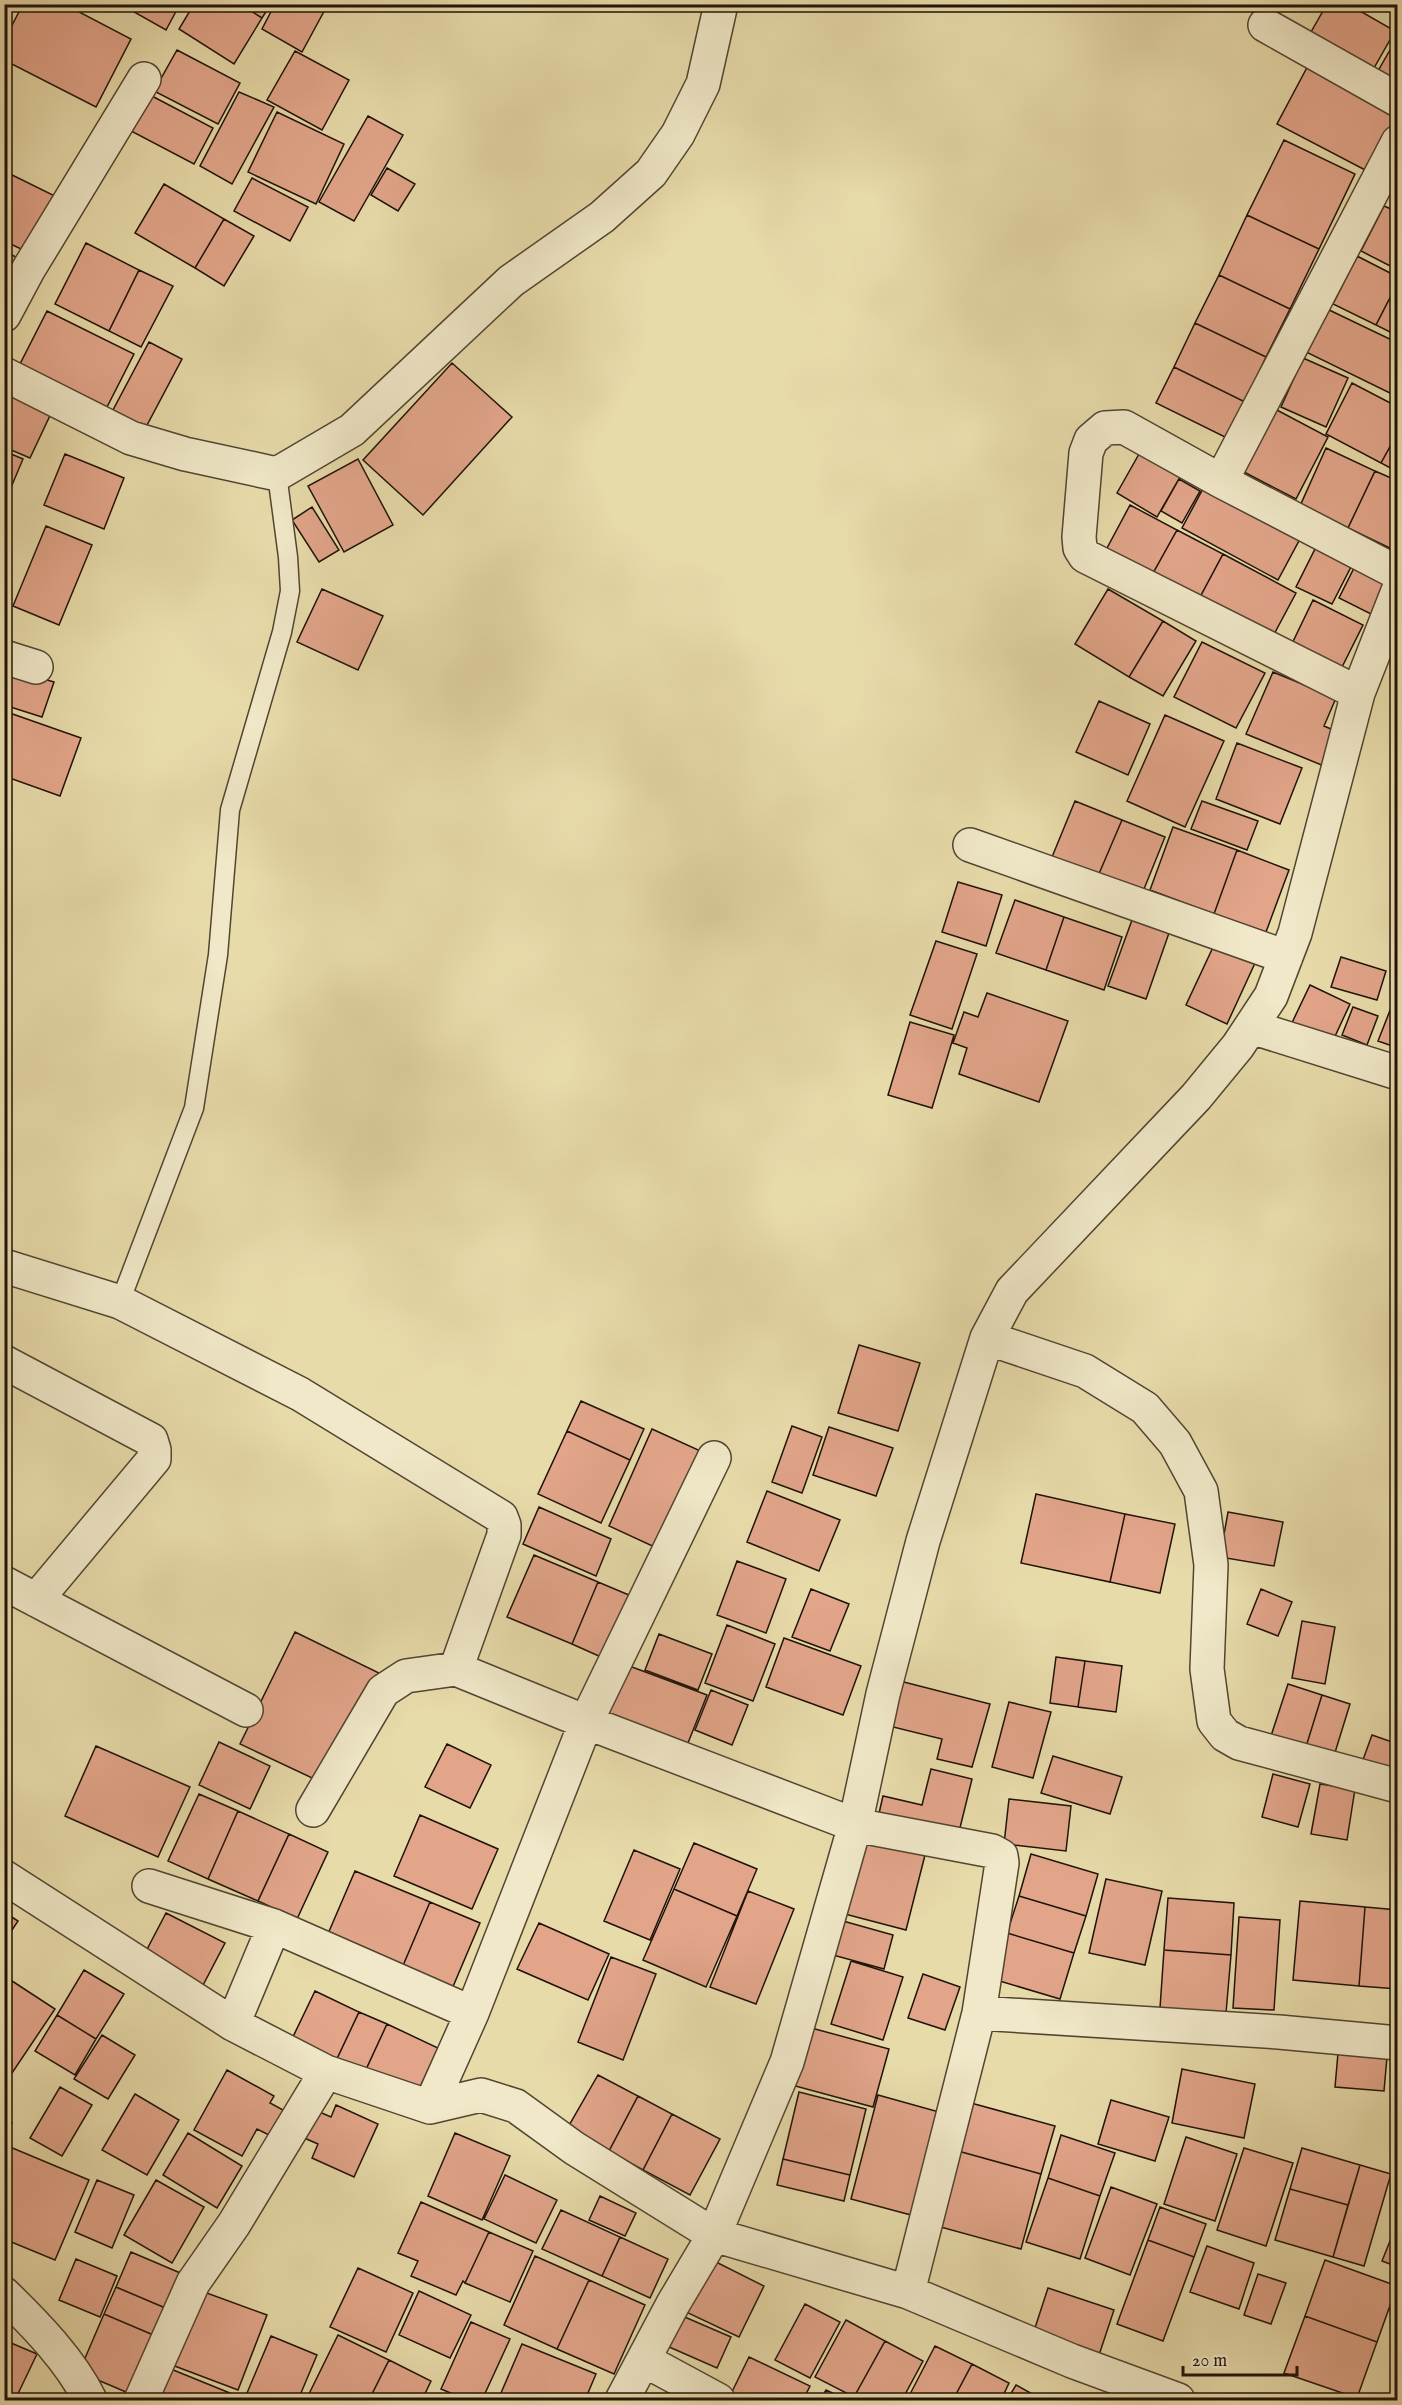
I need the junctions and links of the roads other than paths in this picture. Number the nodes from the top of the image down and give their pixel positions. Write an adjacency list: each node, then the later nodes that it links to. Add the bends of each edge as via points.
1 (721, 4): 8 (street, via 704,84 678,134 651,173 602,217 511,281 352,430)
2 (1265, 25): 4 (street)
3 (144, 79): 6 (street)
4 (1398, 100)
5 (1398, 142): 9 (street)
6 (4, 315)
7 (4, 374): 8 (street, via 131,438)
8 (277, 474): 20 (lane, via 290,591 282,632 230,810 218,955 194,1108)
9 (1221, 481): 10 (street); 14 (street, via 1124,427 1105,428 1091,441 1086,453 1079,537 1084,556)
10 (1398, 573)
11 (1398, 591): 14 (street)
12 (4, 657): 13 (street)
13 (36, 667)
14 (1358, 693): 16 (street)
15 (970, 844): 16 (street)
16 (1286, 957): 17 (street, via 1271,996)
17 (1251, 1027): 18 (street); 21 (street, via 1196,1097 1012,1291)
18 (1398, 1073)
19 (4, 1266): 20 (street)
20 (120, 1302): 26 (street, via 300,1394 501,1517 504,1535)
21 (987, 1338): 29 (street, via 1085,1371 1145,1408 1175,1443 1201,1491 1211,1565 1207,1670 1214,1721 1225,1735 1239,1743); 31 (street, via 923,1541 883,1694)
22 (4, 1362): 25 (street, via 151,1440 154,1450 154,1459)
23 (714, 1458): 28 (street)
24 (4, 1584): 25 (street)
25 (36, 1600): 27 (street)
26 (456, 1669): 28 (street); 30 (street, via 406,1676 383,1691)
27 (246, 1710)
28 (586, 1722): 31 (street); 35 (street)
29 (1398, 1786)
30 (313, 1810)
31 (855, 1825): 36 (street, via 992,1851 1000,1856); 41 (street, via 787,2062)
32 (4, 1877): 37 (street)
33 (149, 1886): 34 (street)
34 (274, 1926): 35 (street); 37 (street)
35 (472, 2013): 40 (street)
36 (979, 2013): 38 (street); 42 (street)
37 (233, 2025): 39 (street)
38 (1398, 2043)
39 (326, 2072): 40 (street); 46 (street, via 234,2224 193,2283)
40 (430, 2107): 41 (street, via 481,2096 516,2106 574,2148)
41 (714, 2235): 42 (street); 44 (street)
42 (908, 2292): 49 (street, via 1072,2361)
43 (4, 2294): 45 (street, via 50,2344)
44 (644, 2360): 47 (street); 48 (street)
45 (90, 2400)
46 (141, 2400)
47 (622, 2400)
48 (718, 2400)
49 (1178, 2400)

